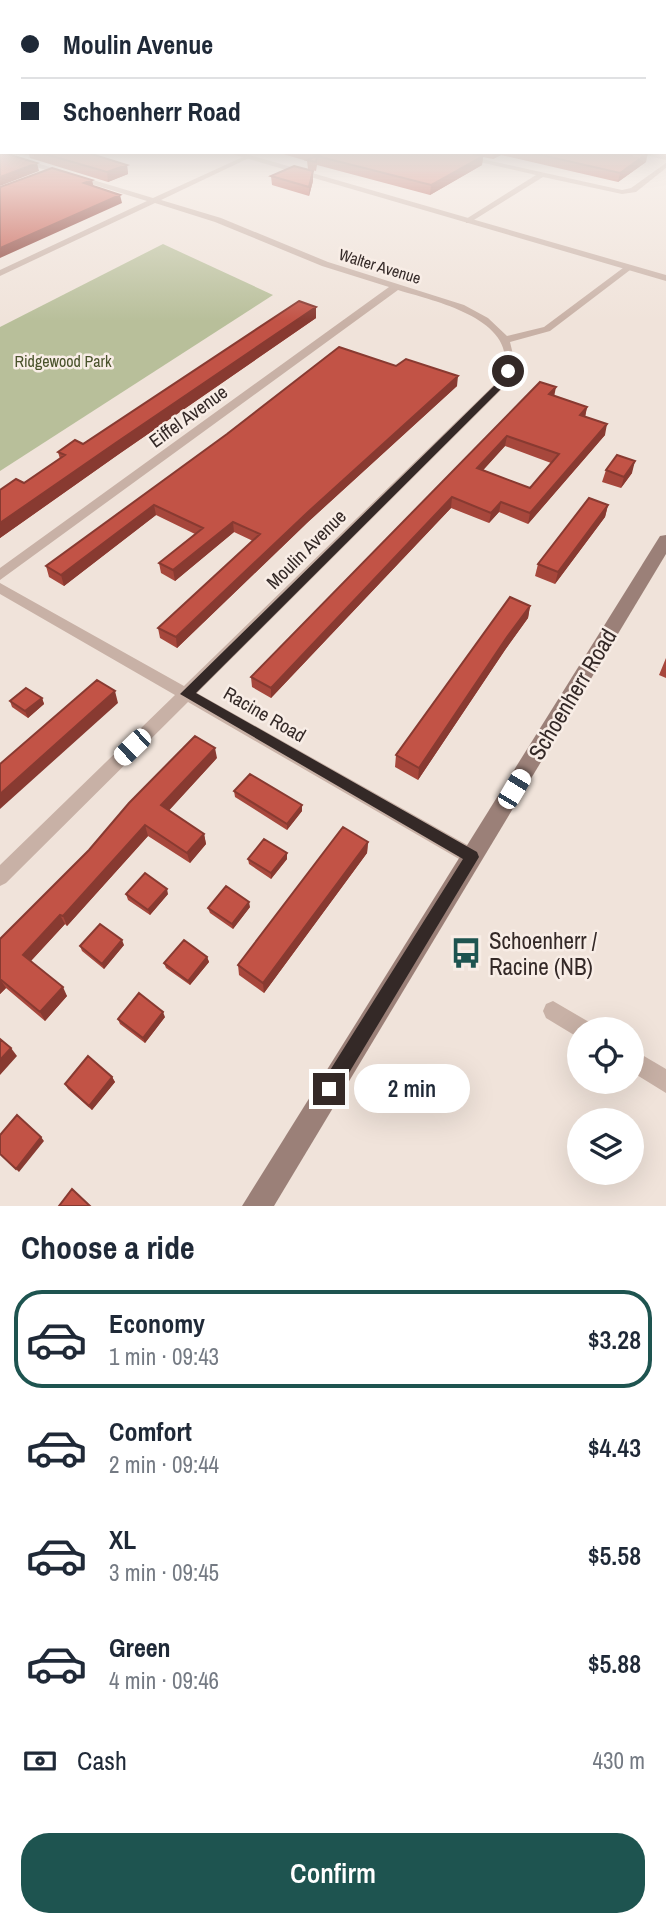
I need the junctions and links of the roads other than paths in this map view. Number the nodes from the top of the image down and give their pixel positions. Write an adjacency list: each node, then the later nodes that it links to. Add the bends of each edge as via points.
1 (137, 208): 7 (street)
2 (181, 208): 9 (street, Walter Avenue, via 325,264)
3 (425, 208): 5 (street)
4 (489, 208): 5 (street)
5 (469, 221): 6 (street)
6 (630, 267): 8 (street); 10 (street, via 547,329)
7 (0, 273)
8 (666, 278)
9 (397, 286): 10 (street, Walter Avenue, via 471,312); 12 (street, Eiffel Avenue)
10 (505, 340): 14 (street, Moulin Avenue, via 510,363 501,384)
11 (666, 540): 15 (main road, Schoenherr Road)
12 (0, 575)
13 (0, 588): 14 (street, Racine Road)
14 (187, 694): 15 (street, Racine Road); 16 (street, Moulin Avenue)
15 (472, 857): 21 (main road, Schoenherr Road)
16 (0, 877)
17 (553, 1011): 18 (street)
18 (567, 1020)
19 (644, 1068): 20 (street)
20 (666, 1082)
21 (257, 1206)

